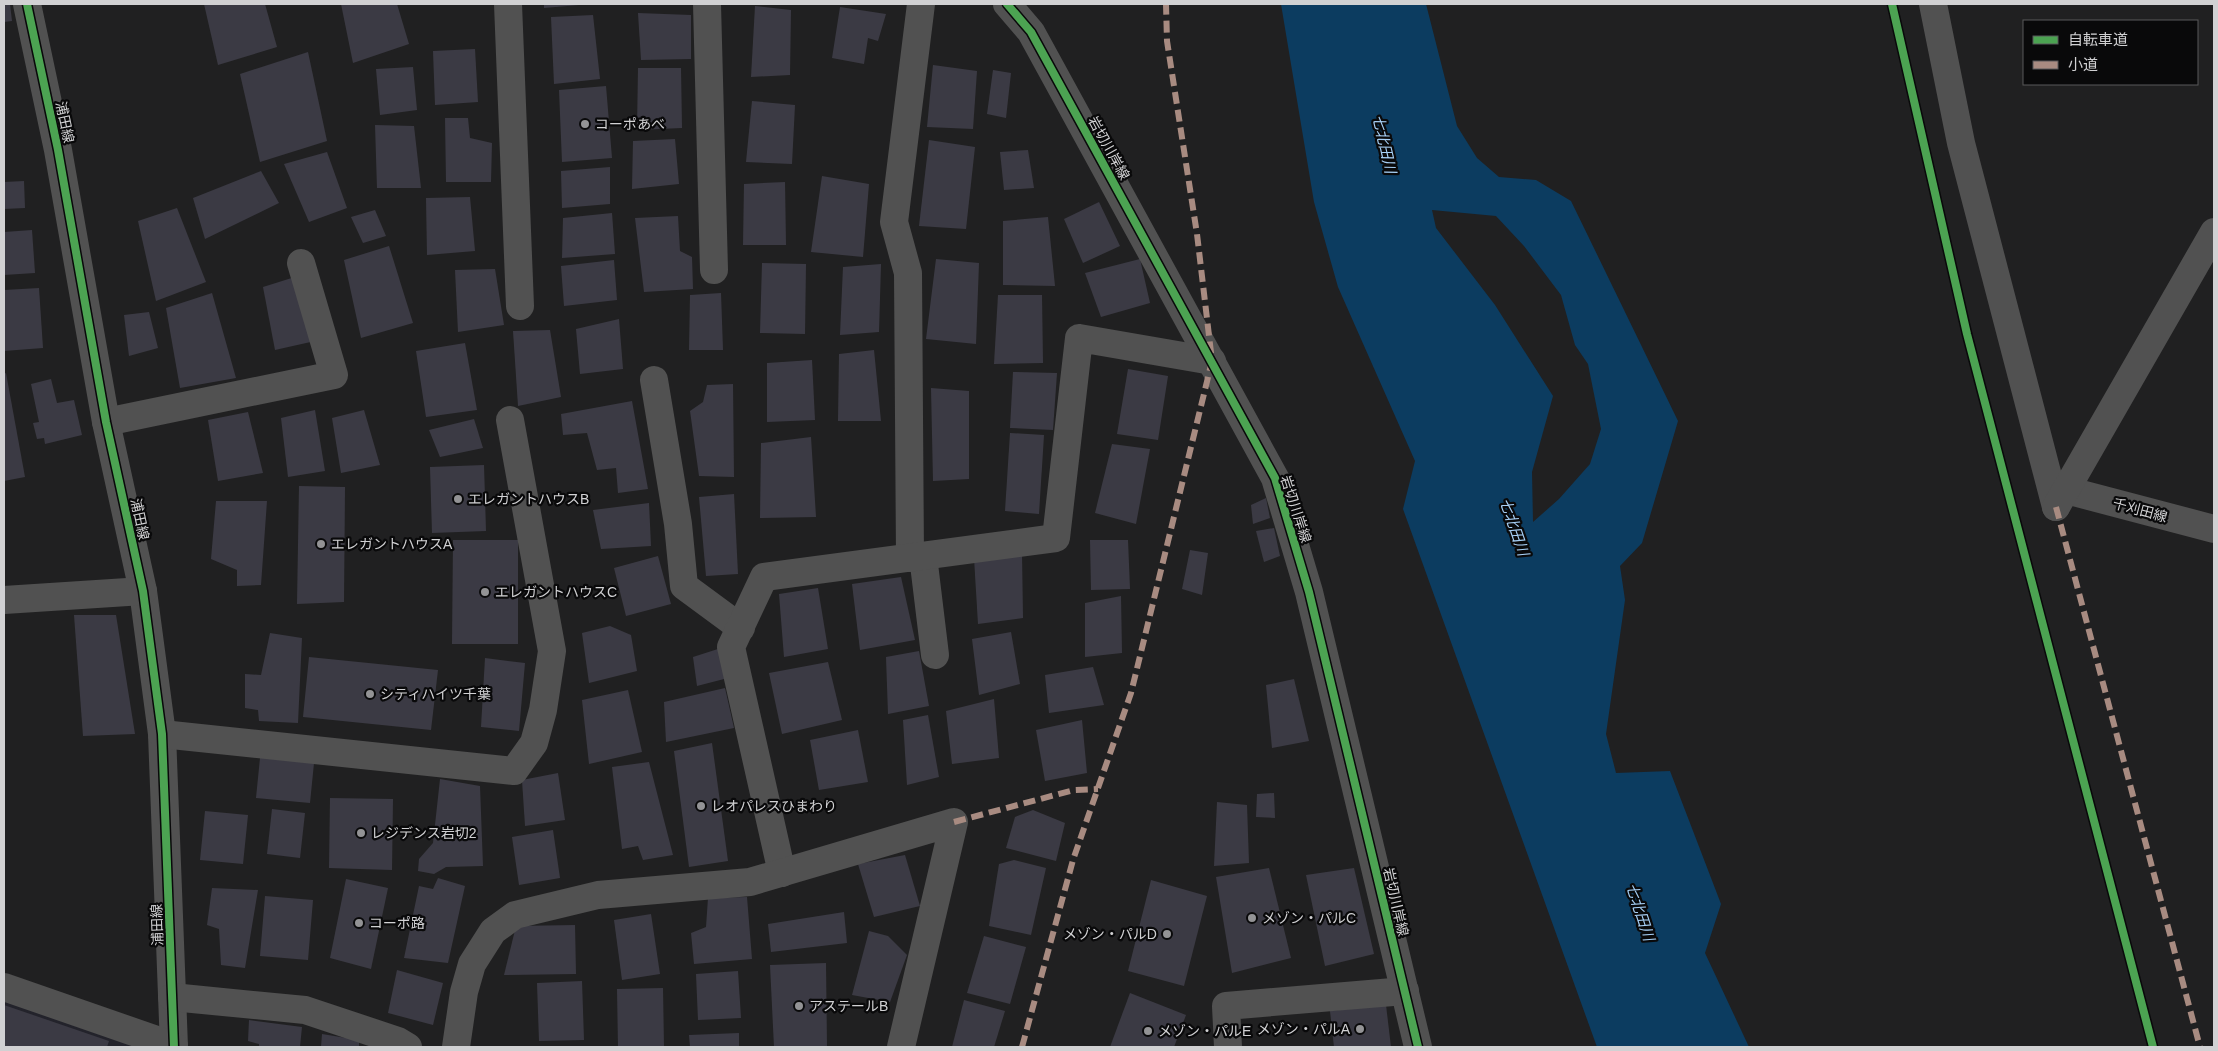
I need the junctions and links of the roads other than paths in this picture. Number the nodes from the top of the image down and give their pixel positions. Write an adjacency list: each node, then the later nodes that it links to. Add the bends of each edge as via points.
1 (27, 4): 14 (street, 浦田線, via 58,150)
2 (508, 4): 10 (street)
3 (707, 4): 9 (street)
4 (921, 4): 17 (street, via 894,222 908,273)
5 (1007, 4): 11 (street, 岩切川岸線, via 1031,32)
6 (1933, 4): 15 (street, via 1961,143 2056,508)
7 (2214, 232): 15 (street)
8 (301, 263): 14 (street, via 334,375)
9 (714, 270)
10 (520, 306)
11 (1212, 361): 17 (street, via 1079,338 1056,538); 25 (street, 岩切川岸線, via 1275,478 1309,592)
12 (654, 380): 20 (street, via 678,524 684,586)
13 (510, 420): 22 (street, via 552,650 543,710 534,743 514,771)
14 (106, 422): 18 (street, 浦田線)
15 (2066, 490): 16 (street, 千刈田線)
16 (2214, 529)
17 (916, 557): 20 (street, via 764,577); 21 (street)
18 (143, 591): 19 (street); 22 (street, 浦田線)
19 (4, 600)
20 (741, 628): 23 (street, via 731,647)
21 (935, 655)
22 (162, 734): 26 (street, 浦田線)
23 (782, 873): 29 (street, via 750,882 598,894 515,915 492,931 472,964 464,992); 30 (street, via 954,822)
24 (4, 987): 27 (street)
25 (1404, 991): 31 (street, via 1226,1006); 32 (street, 岩切川岸線)
26 (172, 998): 27 (street, 浦田線); 28 (street, via 305,1010)
27 (174, 1046)
28 (408, 1047)
29 (456, 1047)
30 (901, 1047)
31 (1228, 1047)
32 (1418, 1047)

